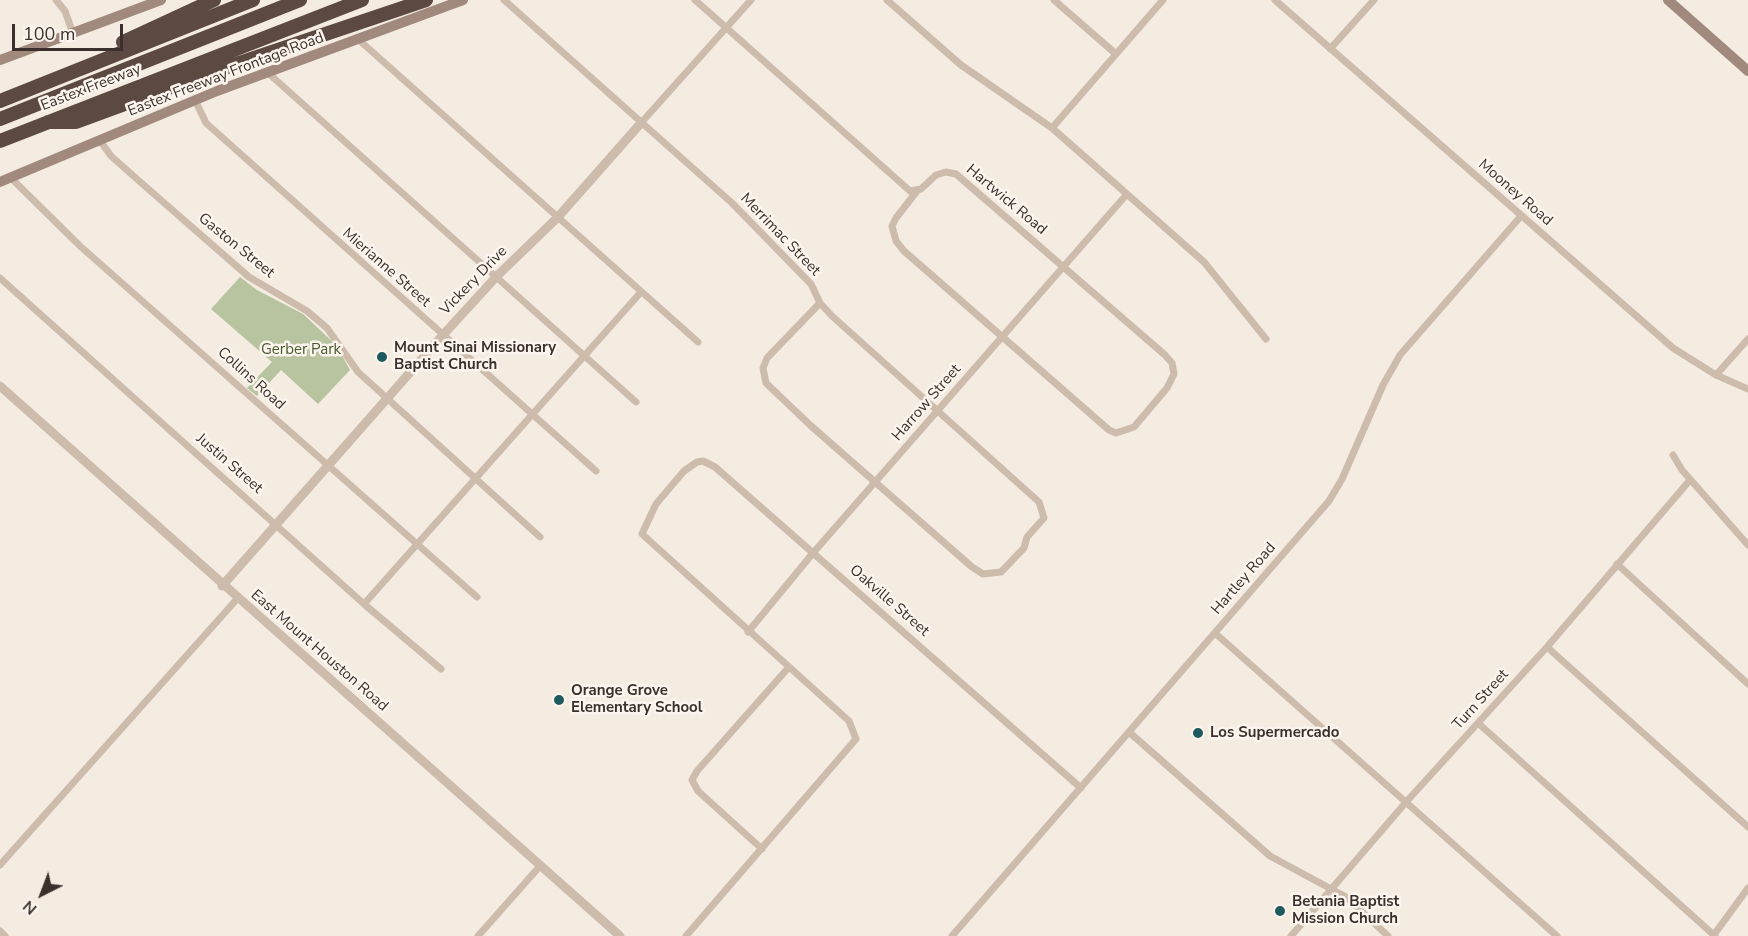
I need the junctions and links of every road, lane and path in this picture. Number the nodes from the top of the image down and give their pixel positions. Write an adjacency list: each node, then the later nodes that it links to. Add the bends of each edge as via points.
1 (56, 0): 19 (street)
2 (162, 0): 19 (main road)
3 (214, 0): 24 (highway, via 116,46)
4 (253, 0): 24 (highway, Eastex Freeway)
5 (300, 0): 29 (highway)
6 (362, 0): 30 (highway, Eastex Freeway)
7 (426, 0): 30 (highway, via 76,122)
8 (463, 0): 20 (main road, Eastex Freeway Frontage Road)
9 (504, 0): 31 (street, Merrimac Street)
10 (695, 0): 18 (street)
11 (751, 0): 18 (street, Vickery Drive)
12 (887, 0): 32 (street, via 961,65)
13 (1054, 0): 22 (street)
14 (1163, 0): 22 (street)
15 (1275, 0): 21 (street, Mooney Road)
16 (1374, 0): 21 (street)
17 (1668, 0): 25 (main road)
18 (726, 28): 31 (street, Vickery Drive); 36 (street, via 903,186)
19 (72, 32): 23 (main road)
20 (359, 40): 26 (main road, Eastex Freeway Frontage Road); 39 (street)
21 (1330, 49): 38 (street, Mooney Road)
22 (1116, 54): 32 (street)
23 (0, 60)
24 (84, 67): 28 (highway, Eastex Freeway)
25 (1748, 71)
26 (267, 72): 27 (main road, Eastex Freeway Frontage Road); 41 (street)
27 (195, 100): 34 (main road, Eastex Freeway Frontage Road); 45 (street, Mierianne Street, via 206,123)
28 (0, 101)
29 (0, 119)
30 (48, 122): 33 (highway, Eastex Freeway)
31 (641, 123): 39 (street, Vickery Drive); 44 (street, Merrimac Street, via 732,203 811,285)
32 (1052, 128): 37 (street)
33 (0, 141)
34 (101, 142): 35 (main road, Eastex Freeway Frontage Road); 54 (street, Gaston Street, via 124,168 249,277 307,311 327,328 358,372)
35 (5, 179): 59 (street, Collins Road)
36 (917, 191): 40 (street, Hartwick Road, via 936,175 956,174); 46 (street, Hartwick Road, via 892,226 896,242)
37 (1127, 194): 40 (street, Harrow Street); 47 (street, via 1204,262)
38 (1521, 216): 51 (street, Mooney Road, via 1673,348); 75 (street, Hartley Road, via 1400,355 1336,491)
39 (558, 217): 41 (street, Vickery Drive); 43 (street)
40 (1065, 267): 46 (street, Harrow Street); 46 (street, Hartwick Road, via 1172,363 1174,374 1149,410 1127,430 1109,430)
41 (496, 277): 45 (street, Vickery Drive); 50 (street)
42 (0, 278): 64 (street, Justin Street)
43 (641, 291): 49 (street); 50 (street)
44 (820, 303): 56 (street, Merrimac Street); 63 (street, via 767,358 764,377 810,425)
45 (443, 335): 54 (street, Vickery Drive); 57 (street, Mierianne Street)
46 (1002, 338): 56 (street, Harrow Street)
47 (1266, 339)
48 (1748, 339): 51 (street)
49 (698, 342)
50 (584, 356): 55 (street); 57 (street)
51 (1716, 375): 53 (street, Mooney Road)
52 (0, 386): 70 (street, East Mount Houston Road)
53 (1748, 389)
54 (387, 399): 59 (street, Vickery Drive); 61 (street, Gaston Street)
55 (636, 402)
56 (938, 411): 63 (street, Harrow Street); 63 (street, Merrimac Street, via 1030,491 1044,509 1044,518 1020,552 1001,572 989,575 977,571)
57 (532, 415): 60 (street, Mierianne Street); 61 (street)
58 (1673, 455): 62 (street)
59 (328, 466): 64 (street, Vickery Drive); 66 (street, Collins Road)
60 (596, 471)
61 (475, 479): 65 (street, Gaston Street); 66 (street)
62 (1690, 480): 67 (street); 69 (street, Turn Street)
63 (877, 481): 68 (street, Harrow Street)
64 (276, 525): 70 (street, Vickery Drive); 73 (street, Justin Street)
65 (540, 537)
66 (417, 545): 71 (street, Collins Road); 73 (street)
67 (1748, 545)
68 (813, 553): 74 (street, Harrow Street); 74 (street, Oakville Street, via 709,463 691,465 656,504 642,534); 82 (street, Oakville Street)
69 (1617, 564): 76 (street, Turn Street); 79 (street)
70 (222, 586): 72 (street, East Mount Houston Road)
71 (477, 597)
72 (237, 599): 86 (street); 87 (street, East Mount Houston Road)
73 (364, 604): 78 (street, Justin Street)
74 (748, 632): 77 (street)
75 (1215, 633): 81 (street, Hartley Road); 83 (street)
76 (1547, 647): 80 (street, Turn Street); 84 (street)
77 (789, 668): 85 (street, via 849,721 855,739); 85 (street, via 693,780 698,791)
78 (441, 669)
79 (1748, 684)
80 (1478, 723): 83 (street, Turn Street); 99 (street)
81 (1129, 732): 82 (street, Hartley Road); 88 (street, via 1270,856)
82 (1081, 788): 95 (street, Hartley Road)
83 (1407, 801): 88 (street, Turn Street); 98 (street)
84 (1748, 827)
85 (762, 849): 94 (street)
86 (0, 865)
87 (540, 866): 92 (street); 93 (street, East Mount Houston Road)
88 (1331, 888): 96 (street, Turn Street); 97 (street)
89 (1748, 888): 99 (street)
90 (0, 931): 91 (street)
91 (5, 936)
92 (478, 936)
93 (620, 936)
94 (686, 936)
95 (952, 936)
96 (1291, 936)
97 (1388, 936)
98 (1557, 936)
99 (1714, 936)

